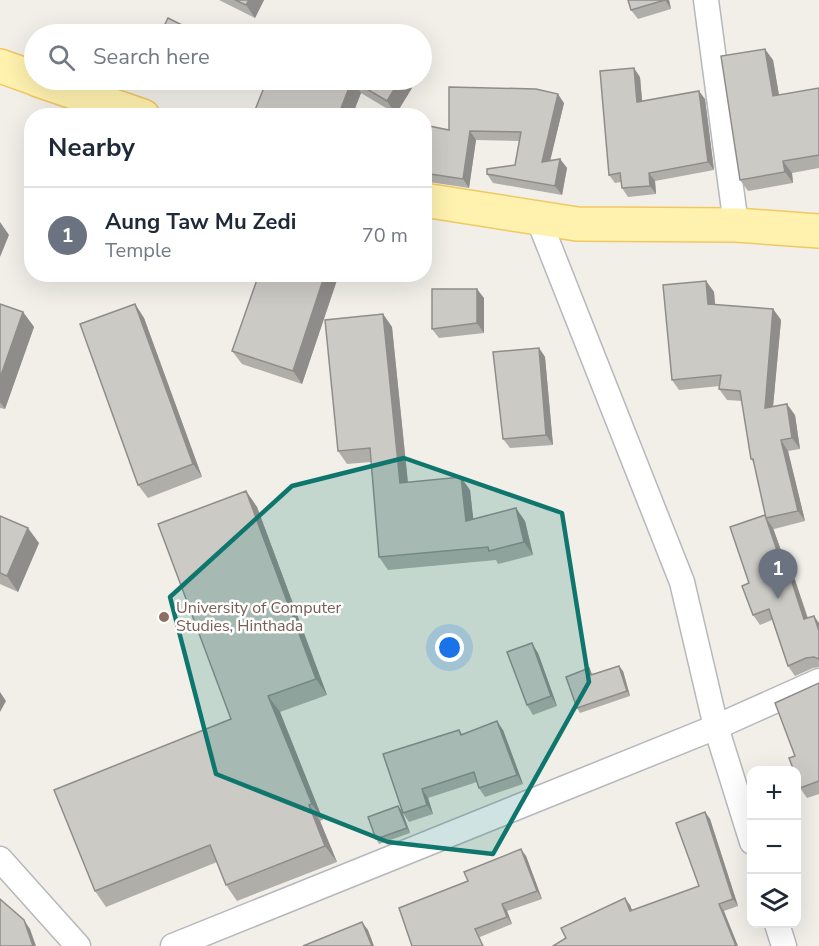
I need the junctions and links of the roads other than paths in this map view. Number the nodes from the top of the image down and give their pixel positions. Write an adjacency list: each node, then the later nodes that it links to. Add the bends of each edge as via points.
1 (706, 0): 8 (street)
2 (0, 66): 3 (main road)
3 (24, 75)
4 (68, 90): 5 (main road)
5 (120, 108)
6 (432, 201): 7 (main road)
7 (538, 218): 8 (main road, via 577,224); 11 (street, via 682,582)
8 (736, 225): 9 (main road)
9 (819, 231)
10 (819, 681): 11 (street)
11 (716, 727): 12 (street); 16 (street)
12 (747, 826)
13 (0, 859): 15 (street)
14 (778, 928): 17 (street)
15 (78, 946)
16 (173, 946)
17 (784, 946)

